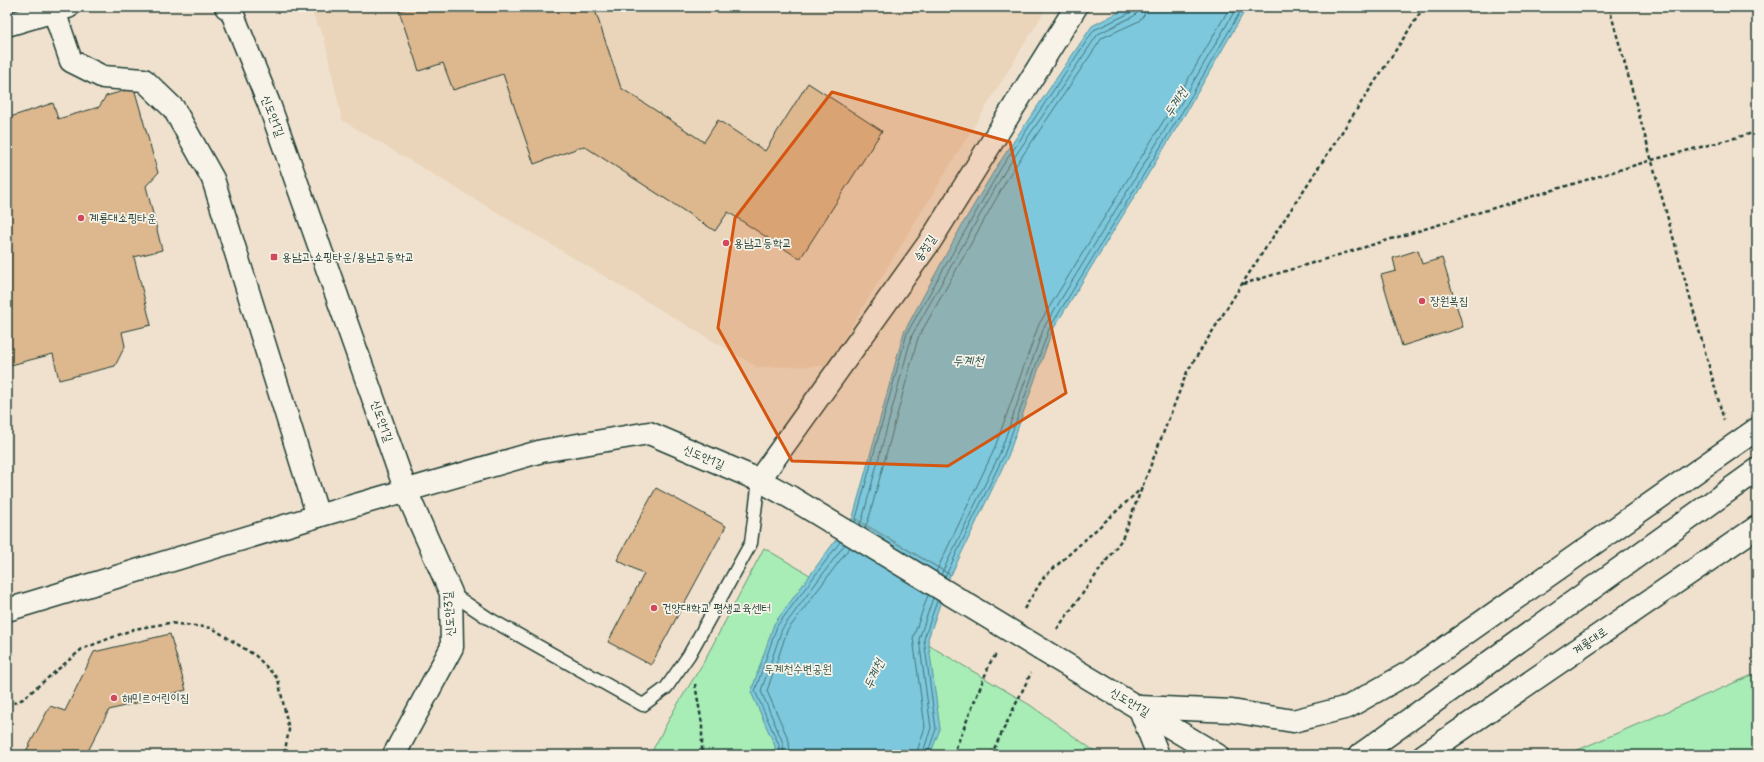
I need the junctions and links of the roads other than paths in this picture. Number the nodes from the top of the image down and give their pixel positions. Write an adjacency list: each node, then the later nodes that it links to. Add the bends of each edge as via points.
1 (226, 7): 8 (street, 신도안1길, via 231,10 270,104)
2 (1076, 7): 7 (street, 송정길, via 931,240)
3 (62, 9): 4 (street); 9 (street, via 71,62 103,77 144,80 174,109 213,179)
4 (7, 26)
5 (1757, 429): 13 (street, via 1415,669 1348,707 1293,721 1232,711)
6 (1757, 470): 17 (street)
7 (759, 480): 8 (street, 신도안1길, via 649,433 542,451); 11 (lane, via 751,544 689,655 666,688 643,705 488,618); 13 (street, 신도안1길, bridge)
8 (406, 491): 9 (street); 11 (street, 신도안3길)
9 (318, 516): 12 (street)
10 (1757, 527): 18 (street, 계룡대로)
11 (450, 593): 14 (street, 신도안3길, via 452,647)
12 (7, 610)
13 (1139, 707): 15 (street); 16 (street, 신도안1길)
14 (394, 755)
15 (1158, 755)
16 (1217, 755)
17 (1360, 755)
18 (1424, 755)

